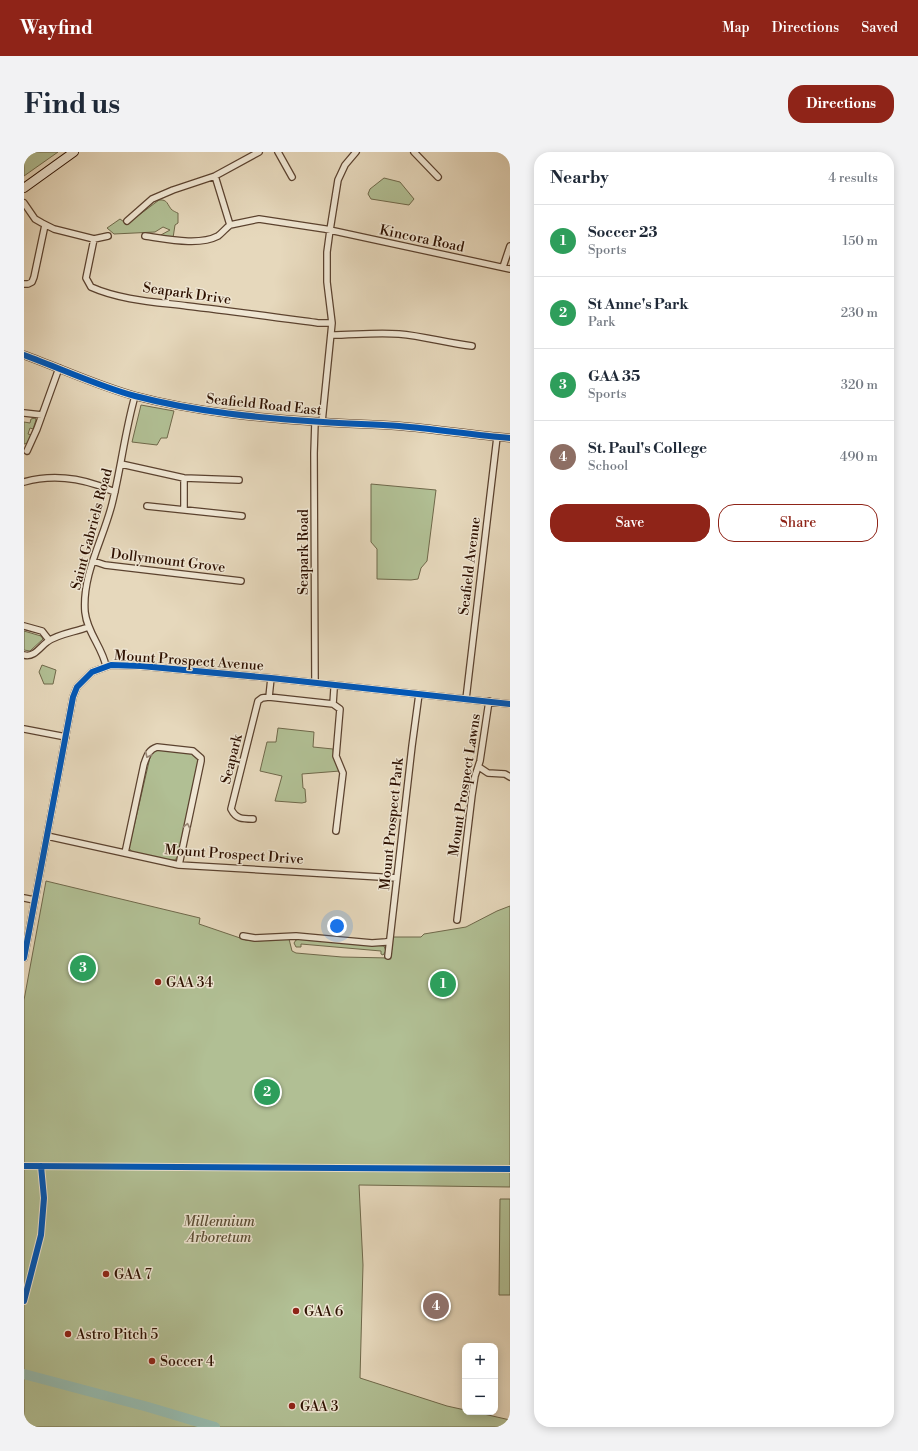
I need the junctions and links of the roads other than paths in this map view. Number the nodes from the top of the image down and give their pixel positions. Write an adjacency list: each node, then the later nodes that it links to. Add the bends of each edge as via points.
1 (74, 152): 9 (main road)
2 (259, 152): 6 (street)
3 (278, 152): 7 (street)
4 (356, 152): 14 (street, Seapark Road, via 345,165 338,180)
5 (414, 152): 8 (street)
6 (215, 176): 11 (street, via 152,199); 13 (street)
7 (292, 177)
8 (438, 177)
9 (24, 188)
10 (24, 203): 12 (street, via 35,219)
11 (127, 221)
12 (45, 225): 17 (street); 21 (street, via 34,277 32,282)
13 (230, 225): 14 (street, Kincora Road, via 259,219); 16 (street, via 220,235 208,240)
14 (330, 230): 19 (street, Kincora Road); 22 (street, Seapark Road, via 327,282)
15 (108, 236): 17 (street)
16 (145, 236)
17 (94, 239): 22 (street, Seapark Drive, via 86,278 90,287 98,290 117,296 164,303)
18 (510, 246): 19 (street)
19 (503, 268): 20 (street, Kincora Road)
20 (510, 270)
21 (24, 284)
22 (332, 323): 23 (street, Seapark Road)
23 (331, 335): 24 (street, via 397,334); 30 (street, Seapark Road)
24 (472, 346)
25 (24, 354): 26 (street, Seafield Road East)
26 (59, 368): 27 (street, Seafield Road East); 29 (street)
27 (135, 396): 30 (street, Seafield Road East, via 193,409); 34 (street, Saint Gabriels Road)
28 (24, 413): 29 (street)
29 (42, 415): 33 (street)
30 (319, 422): 31 (street, Seafield Road East, via 398,426); 50 (street, Seapark Road, via 314,453)
31 (497, 437): 32 (street, Seafield Road East); 54 (street, Seafield Avenue)
32 (510, 438)
33 (28, 451)
34 (121, 464): 35 (street); 38 (street, Saint Gabriels Road)
35 (184, 478): 36 (street); 40 (street)
36 (239, 480)
37 (24, 482): 38 (street, via 49,477 66,478)
38 (115, 492): 42 (street, Saint Gabriels Road)
39 (147, 506): 40 (street)
40 (184, 510): 41 (street)
41 (242, 516)
42 (92, 561): 43 (street, Dollymount Grove, via 105,565); 45 (street, Saint Gabriels Road, via 84,599)
43 (241, 581)
44 (24, 626): 46 (street, via 42,631)
45 (88, 627): 46 (street); 48 (street, Saint Gabriels Road, via 104,655)
46 (48, 640): 47 (street, via 32,655)
47 (24, 655)
48 (106, 666): 49 (street, Mount Prospect Avenue, via 141,666); 59 (street, Mount Prospect Avenue, via 92,672 77,687)
49 (271, 678): 50 (street, Mount Prospect Avenue); 53 (street)
50 (316, 682): 52 (street, Mount Prospect Avenue)
51 (334, 689): 56 (street)
52 (419, 694): 54 (street, Mount Prospect Avenue); 67 (street, Mount Prospect Park)
53 (269, 697): 56 (street); 62 (street, Seapark, via 258,701 231,809 239,818)
54 (466, 699): 55 (street, Mount Prospect Avenue)
55 (489, 702): 57 (street, Mount Prospect Avenue); 60 (street, Mount Prospect Lawns)
56 (333, 704): 63 (street, via 340,710 336,756 343,773)
57 (510, 704)
58 (24, 729): 59 (street)
59 (66, 737): 64 (street, Mount Prospect Avenue)
60 (479, 768): 61 (street); 70 (street, Mount Prospect Lawns, via 472,795)
61 (510, 777)
62 (253, 819)
63 (336, 831)
64 (47, 836): 65 (street, Mount Prospect Drive); 69 (street, Mount Prospect Avenue)
65 (125, 853): 66 (street, Mount Prospect Drive); 66 (street, one-way to 65, via 201,761 193,751 157,747 148,752)
66 (179, 865): 67 (street, Mount Prospect Drive)
67 (397, 878): 72 (street, Mount Prospect Park)
68 (24, 898): 69 (street)
69 (34, 900): 74 (street, Mount Prospect Avenue)
70 (457, 920)
71 (243, 936): 72 (street, via 296,936 372,943)
72 (389, 941): 73 (street, Mount Prospect Park)
73 (388, 956)
74 (24, 958)

